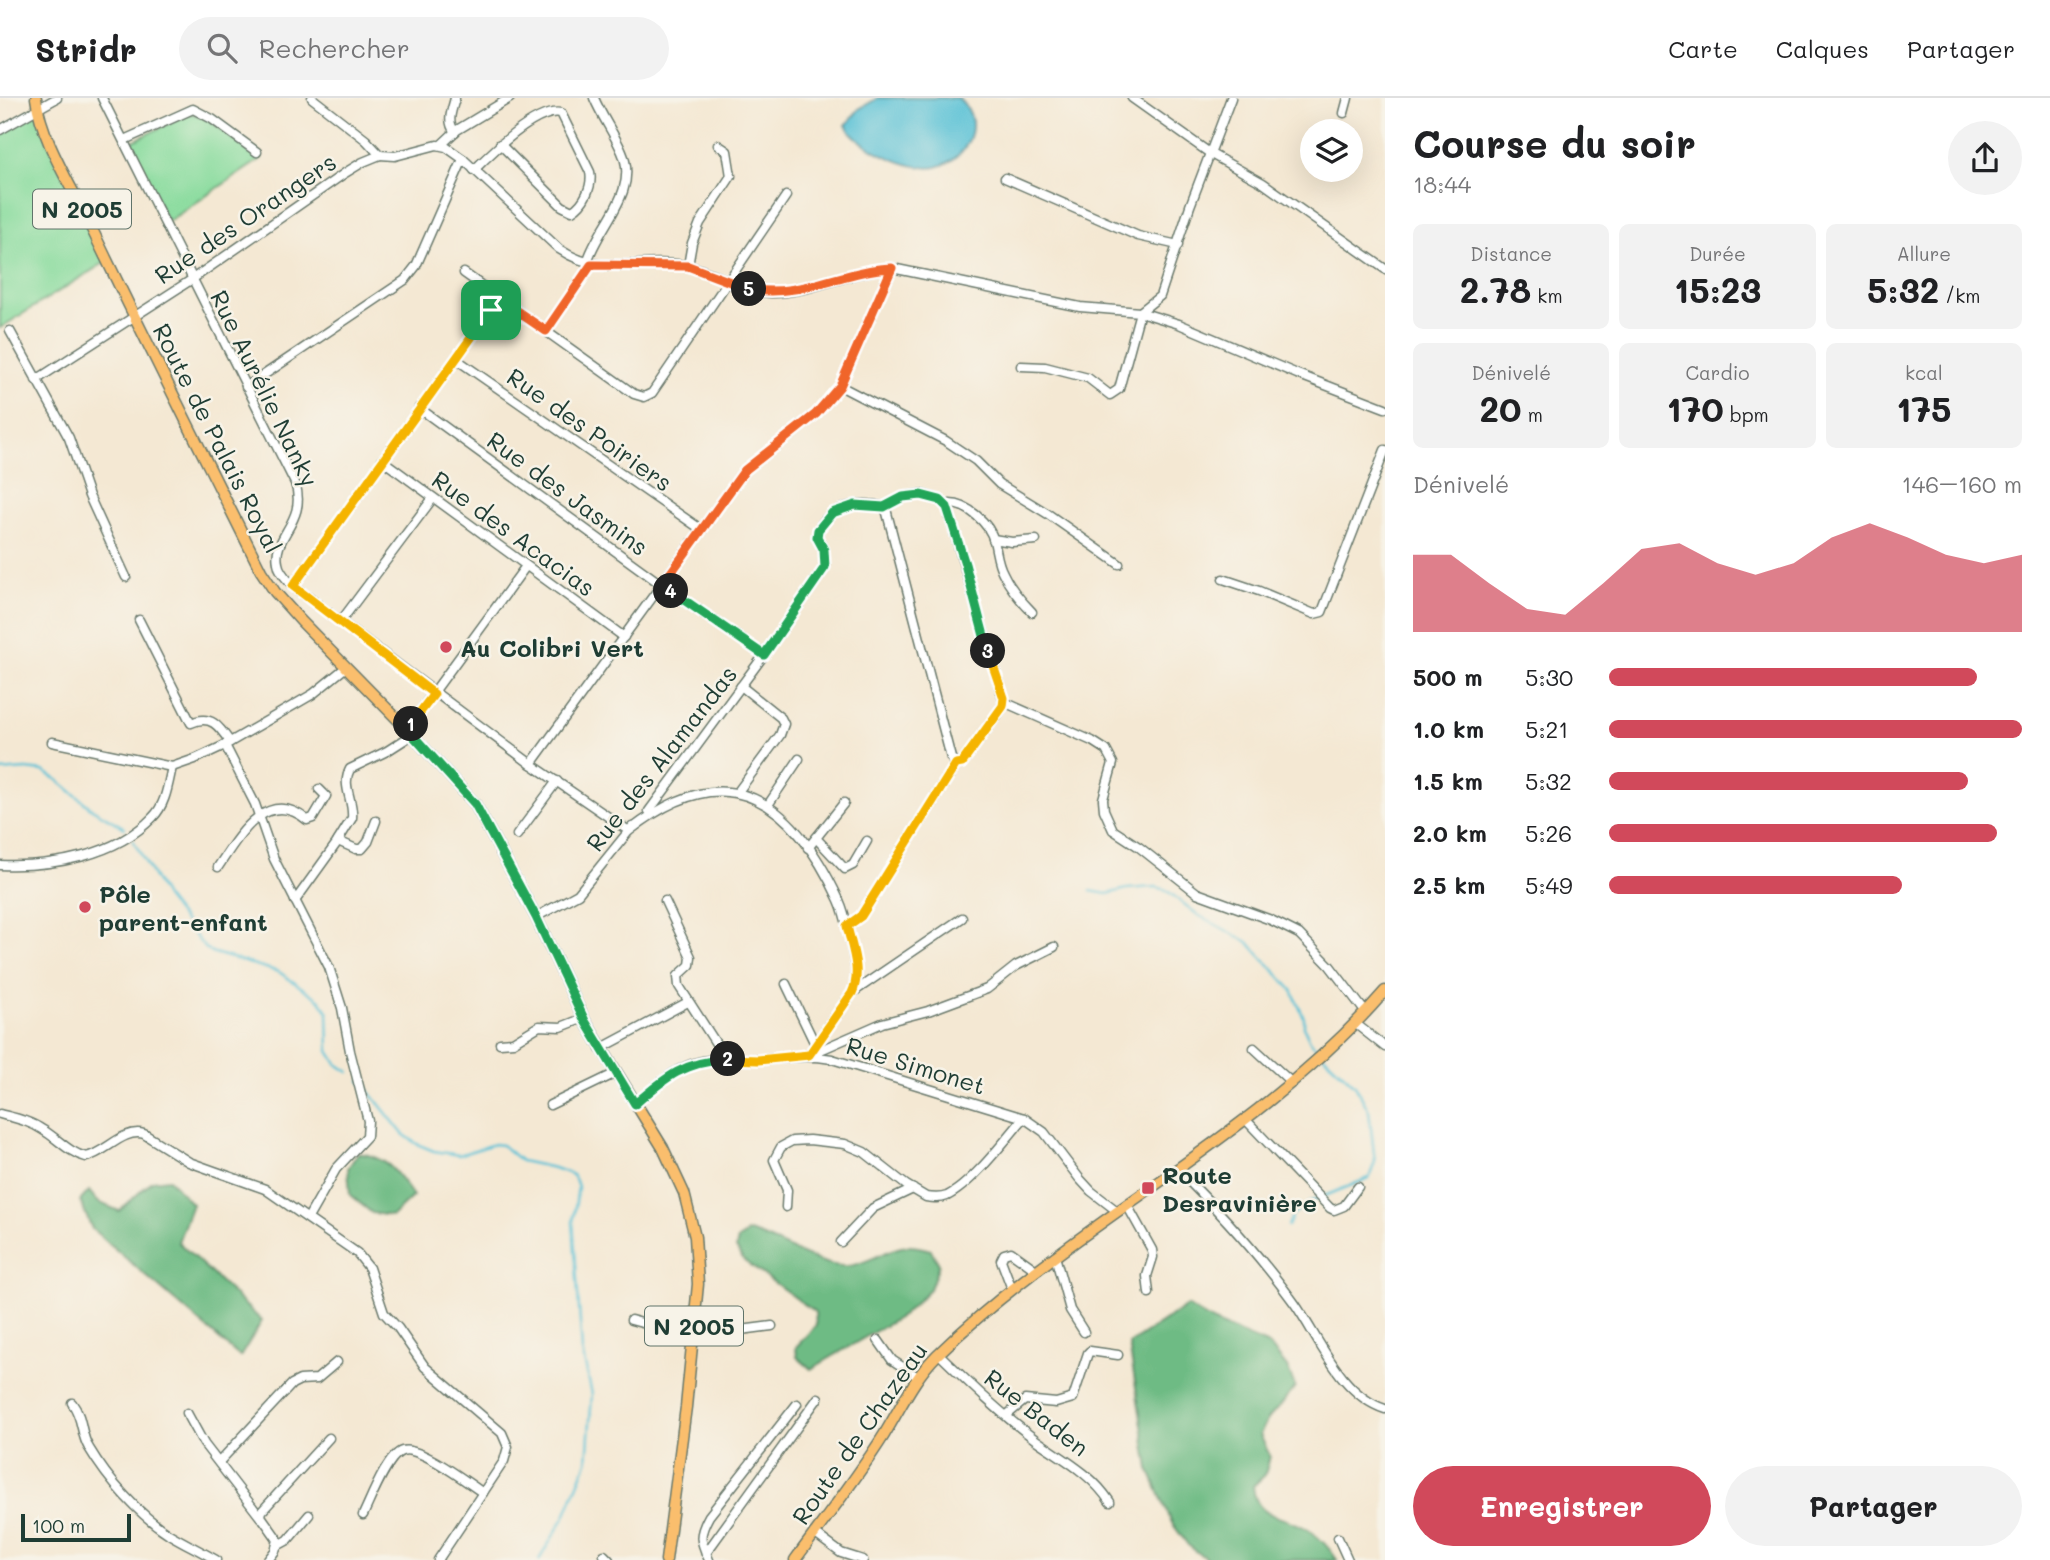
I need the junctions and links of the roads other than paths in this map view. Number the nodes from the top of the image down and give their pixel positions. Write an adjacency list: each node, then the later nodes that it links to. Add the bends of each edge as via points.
1 (36, 98): 11 (main road, Route de Palais Royal / N 2005)
2 (57, 98): 11 (street)
3 (102, 98): 15 (street, Rue Aurélie Nanky)
4 (312, 98): 21 (street)
5 (455, 98): 14 (street, via 449,120)
6 (510, 98): 14 (street)
7 (594, 98): 27 (street, via 623,153 627,175 623,193 590,251)
8 (1132, 98): 20 (street)
9 (1231, 98): 20 (street)
10 (1348, 98): 12 (street)
11 (38, 110): 13 (street); 36 (main road, Route de Palais Royal / N 2005)
12 (1344, 113)
13 (0, 130)
14 (455, 132): 17 (street)
15 (124, 140): 19 (street, via 193,109); 32 (street, Rue Aurélie Nanky)
16 (500, 144): 16 (street, via 548,114 561,113 592,181 579,206 572,211 562,206); 23 (street)
17 (441, 145): 21 (street); 22 (street)
18 (718, 145): 28 (street, via 727,151 732,176 700,223)
19 (257, 152)
20 (1211, 154): 26 (street); 30 (street, via 1263,183)
21 (380, 155): 32 (street, Rue des Orangers, via 345,173)
22 (463, 159): 23 (street); 43 (street, via 416,266 405,280)
23 (474, 170): 27 (street, via 559,249)
24 (1005, 178): 26 (street, via 1138,236)
25 (786, 196): 33 (street)
26 (1178, 245): 35 (street, via 1160,296)
27 (589, 264): 28 (street); 38 (street)
28 (688, 266): 33 (street)
29 (892, 268): 33 (street, via 787,292 750,290); 35 (street, via 1080,307); 42 (street)
30 (1385, 269)
31 (464, 273): 34 (street)
32 (191, 280): 36 (street, Rue des Orangers); 43 (street, Rue Aurélie Nanky)
33 (727, 283): 38 (street, via 652,393 644,397)
34 (499, 299): 38 (street); 39 (street)
35 (1140, 312): 40 (street, via 1116,393 1110,395 1088,378); 45 (street)
36 (134, 317): 41 (street, Rue des Orangers); 65 (main road, Route de Palais Royal / N 2005, via 261,571)
37 (9, 331): 41 (street)
38 (546, 331)
39 (456, 359): 44 (street); 51 (street, Rue des Poiriers)
40 (1021, 366)
41 (36, 380): 56 (street, via 69,438 89,496)
42 (840, 386): 51 (street, via 816,414 745,470); 54 (street, via 976,461 999,484)
43 (246, 387): 59 (street, Rue Aurélie Nanky, via 298,492 299,506 277,555 279,567)
44 (419, 408): 47 (street); 58 (street, Rue des Jasmins)
45 (1385, 408)
46 (1385, 450): 57 (street, via 1322,612 1314,614)
47 (382, 460): 48 (street, Rue des Acacias); 59 (street)
48 (433, 498): 55 (street, Rue des Acacias); 62 (street)
49 (884, 507): 50 (street, Rue des Alamandas, via 903,497 921,495); 64 (street, Rue des Alamandas, via 855,505 832,513 823,522 817,537 825,567); 73 (street)
50 (947, 507): 52 (street, Rue des Alamandas, via 966,508); 68 (street)
51 (702, 530): 58 (street)
52 (993, 539): 53 (street); 60 (street, via 1004,575)
53 (1036, 540)
54 (1119, 564)
55 (526, 566): 63 (street, Rue des Acacias); 67 (street)
56 (126, 577)
57 (1223, 579)
58 (662, 585): 63 (street); 64 (street, Rue des Jasmins)
59 (293, 586): 62 (street, Rue Aurélie Nanky)
60 (1032, 612)
61 (139, 620): 71 (street, via 191,723 213,721)
62 (341, 621): 67 (street, Rue Aurélie Nanky)
63 (624, 637): 74 (street)
64 (764, 655): 66 (street, Rue des Alamandas)
65 (345, 668): 69 (main road, Route de Palais Royal / N 2005); 71 (street, via 313,694)
66 (741, 686): 78 (street, via 784,724); 83 (street, Rue des Alamandas, via 656,802)
67 (434, 694): 69 (street); 74 (street, Rue Aurélie Nanky)
68 (1004, 702): 73 (street, via 962,763); 101 (street, via 1106,750 1112,763 1103,799 1113,830 1197,893 1299,934 1330,965)
69 (409, 732): 86 (street, via 399,744 350,769 345,786 353,813); 93 (main road, Route de Palais Royal / N 2005, via 475,804)
70 (52, 742): 75 (street)
71 (228, 743): 75 (street); 81 (street)
72 (799, 759): 80 (street)
73 (953, 761): 95 (street, via 861,916)
74 (531, 764): 76 (street, Rue Aurélie Nanky)
75 (172, 766): 89 (street, via 166,796 154,817 125,838 69,860)
76 (557, 780): 83 (street, Rue Aurélie Nanky); 84 (street)
77 (319, 789): 81 (street, via 326,796 311,820 286,808)
78 (737, 793): 80 (street); 83 (street, via 703,794 672,803)
79 (844, 803): 85 (street)
80 (768, 805): 88 (street)
81 (259, 815): 90 (street); 91 (street)
82 (376, 821): 86 (street, via 362,849)
83 (629, 831): 93 (street, Rue des Alamandas, via 578,894)
84 (517, 835)
85 (816, 838): 87 (street, via 845,869 853,865); 88 (street)
86 (338, 841): 91 (street)
87 (867, 841)
88 (808, 848): 95 (street, via 840,901)
89 (0, 865)
90 (218, 867)
91 (295, 901): 124 (street, via 330,967 369,1129 363,1142 336,1169)
92 (665, 901): 100 (street, via 691,957 677,980)
93 (536, 917): 102 (main road, Route de Palais Royal / N 2005)
94 (962, 918): 99 (street)
95 (847, 926): 99 (street, via 857,970)
96 (1054, 947): 109 (street, via 1012,968 987,989 882,1023)
97 (786, 984): 105 (street)
98 (1385, 991): 101 (main road, Route de Chazeau)
99 (852, 993): 105 (street)
100 (688, 1002): 108 (street); 110 (street)
101 (1366, 1013): 103 (main road, Route de Chazeau)
102 (584, 1018): 104 (street, via 561,1027 540,1026 513,1042); 108 (main road, Route de Palais Royal / N 2005)
103 (1356, 1024): 106 (street); 112 (main road, Route de Chazeau)
104 (500, 1043)
105 (815, 1045): 109 (street)
106 (1385, 1047)
107 (1254, 1048): 112 (street)
108 (600, 1049): 111 (main road, Route de Palais Royal / N 2005)
109 (809, 1055): 110 (street, Rue Simonet); 116 (street, Rue Simonet)
110 (726, 1059): 113 (street, Rue Simonet, via 677,1071)
111 (615, 1073): 113 (main road, Route de Palais Royal / N 2005); 114 (street)
112 (1292, 1083): 117 (main road, Route de Chazeau)
113 (635, 1104): 132 (main road, Route de Palais Royal / N 2005, via 684,1193 695,1237)
114 (551, 1105)
115 (0, 1114): 124 (street, via 42,1129 86,1157 139,1133 177,1157 265,1189)
116 (1024, 1118): 120 (street, via 982,1166 947,1196 926,1197); 123 (street, Rue Simonet, via 1044,1132 1091,1191)
117 (1246, 1120): 118 (main road, Route de Chazeau); 119 (street, via 1330,1208 1344,1206)
118 (1178, 1170): 121 (main road, Route de Chazeau); 142 (street, via 1268,1268 1352,1388)
119 (1358, 1187)
120 (913, 1189): 122 (street, via 864,1152 845,1144 792,1141 781,1147 774,1160 787,1190); 125 (street, via 873,1208)
121 (1127, 1205): 123 (main road, Route de Chazeau); 129 (street, via 1152,1250)
122 (786, 1207)
123 (1117, 1211): 126 (main road, Route de Chazeau)
124 (308, 1218): 147 (street, via 357,1252 369,1268 384,1313 425,1367 506,1440 507,1453)
125 (841, 1242)
126 (1055, 1256): 127 (main road, Route de Chazeau); 133 (street, via 1070,1310)
127 (1036, 1270): 128 (main road, Route de Chazeau); 128 (street, via 1010,1252 1004,1254 1001,1260)
128 (1012, 1289): 135 (main road, Route de Chazeau)
129 (1149, 1293)
130 (631, 1320): 132 (street)
131 (772, 1326): 132 (street)
132 (694, 1332): 159 (main road, Route de Palais Royal / N 2005)
133 (1084, 1332)
134 (878, 1340): 138 (street, via 892,1360)
135 (939, 1354): 138 (main road, Route de Chazeau); 144 (street, Rue Baden)
136 (1118, 1355): 144 (street, via 1090,1351 1073,1398 1056,1403 1025,1400)
137 (337, 1362): 146 (street, via 317,1379 292,1384)
138 (918, 1377): 152 (main road, Route de Chazeau, via 885,1434)
139 (818, 1398): 155 (street)
140 (72, 1404): 156 (street, via 88,1448 134,1506 170,1534)
141 (797, 1404): 155 (street, via 709,1516 700,1540)
142 (1385, 1409)
143 (187, 1413): 146 (street)
144 (1007, 1415): 148 (street, Rue Baden, via 1100,1486)
145 (329, 1438): 151 (street, via 266,1505)
146 (219, 1462): 151 (street)
147 (483, 1493): 150 (street, via 442,1465 405,1450 391,1461); 158 (street)
148 (1110, 1502)
149 (309, 1515): 154 (street)
150 (363, 1515)
151 (263, 1520): 154 (street, via 277,1537)
152 (814, 1533): 160 (main road, Route de Chazeau); 161 (street, via 841,1553)
153 (1338, 1538): 162 (street)
154 (278, 1546): 157 (street)
155 (707, 1556)
156 (216, 1560)
157 (268, 1560)
158 (438, 1560)
159 (666, 1560)
160 (795, 1560)
161 (863, 1560)
162 (1348, 1560)

